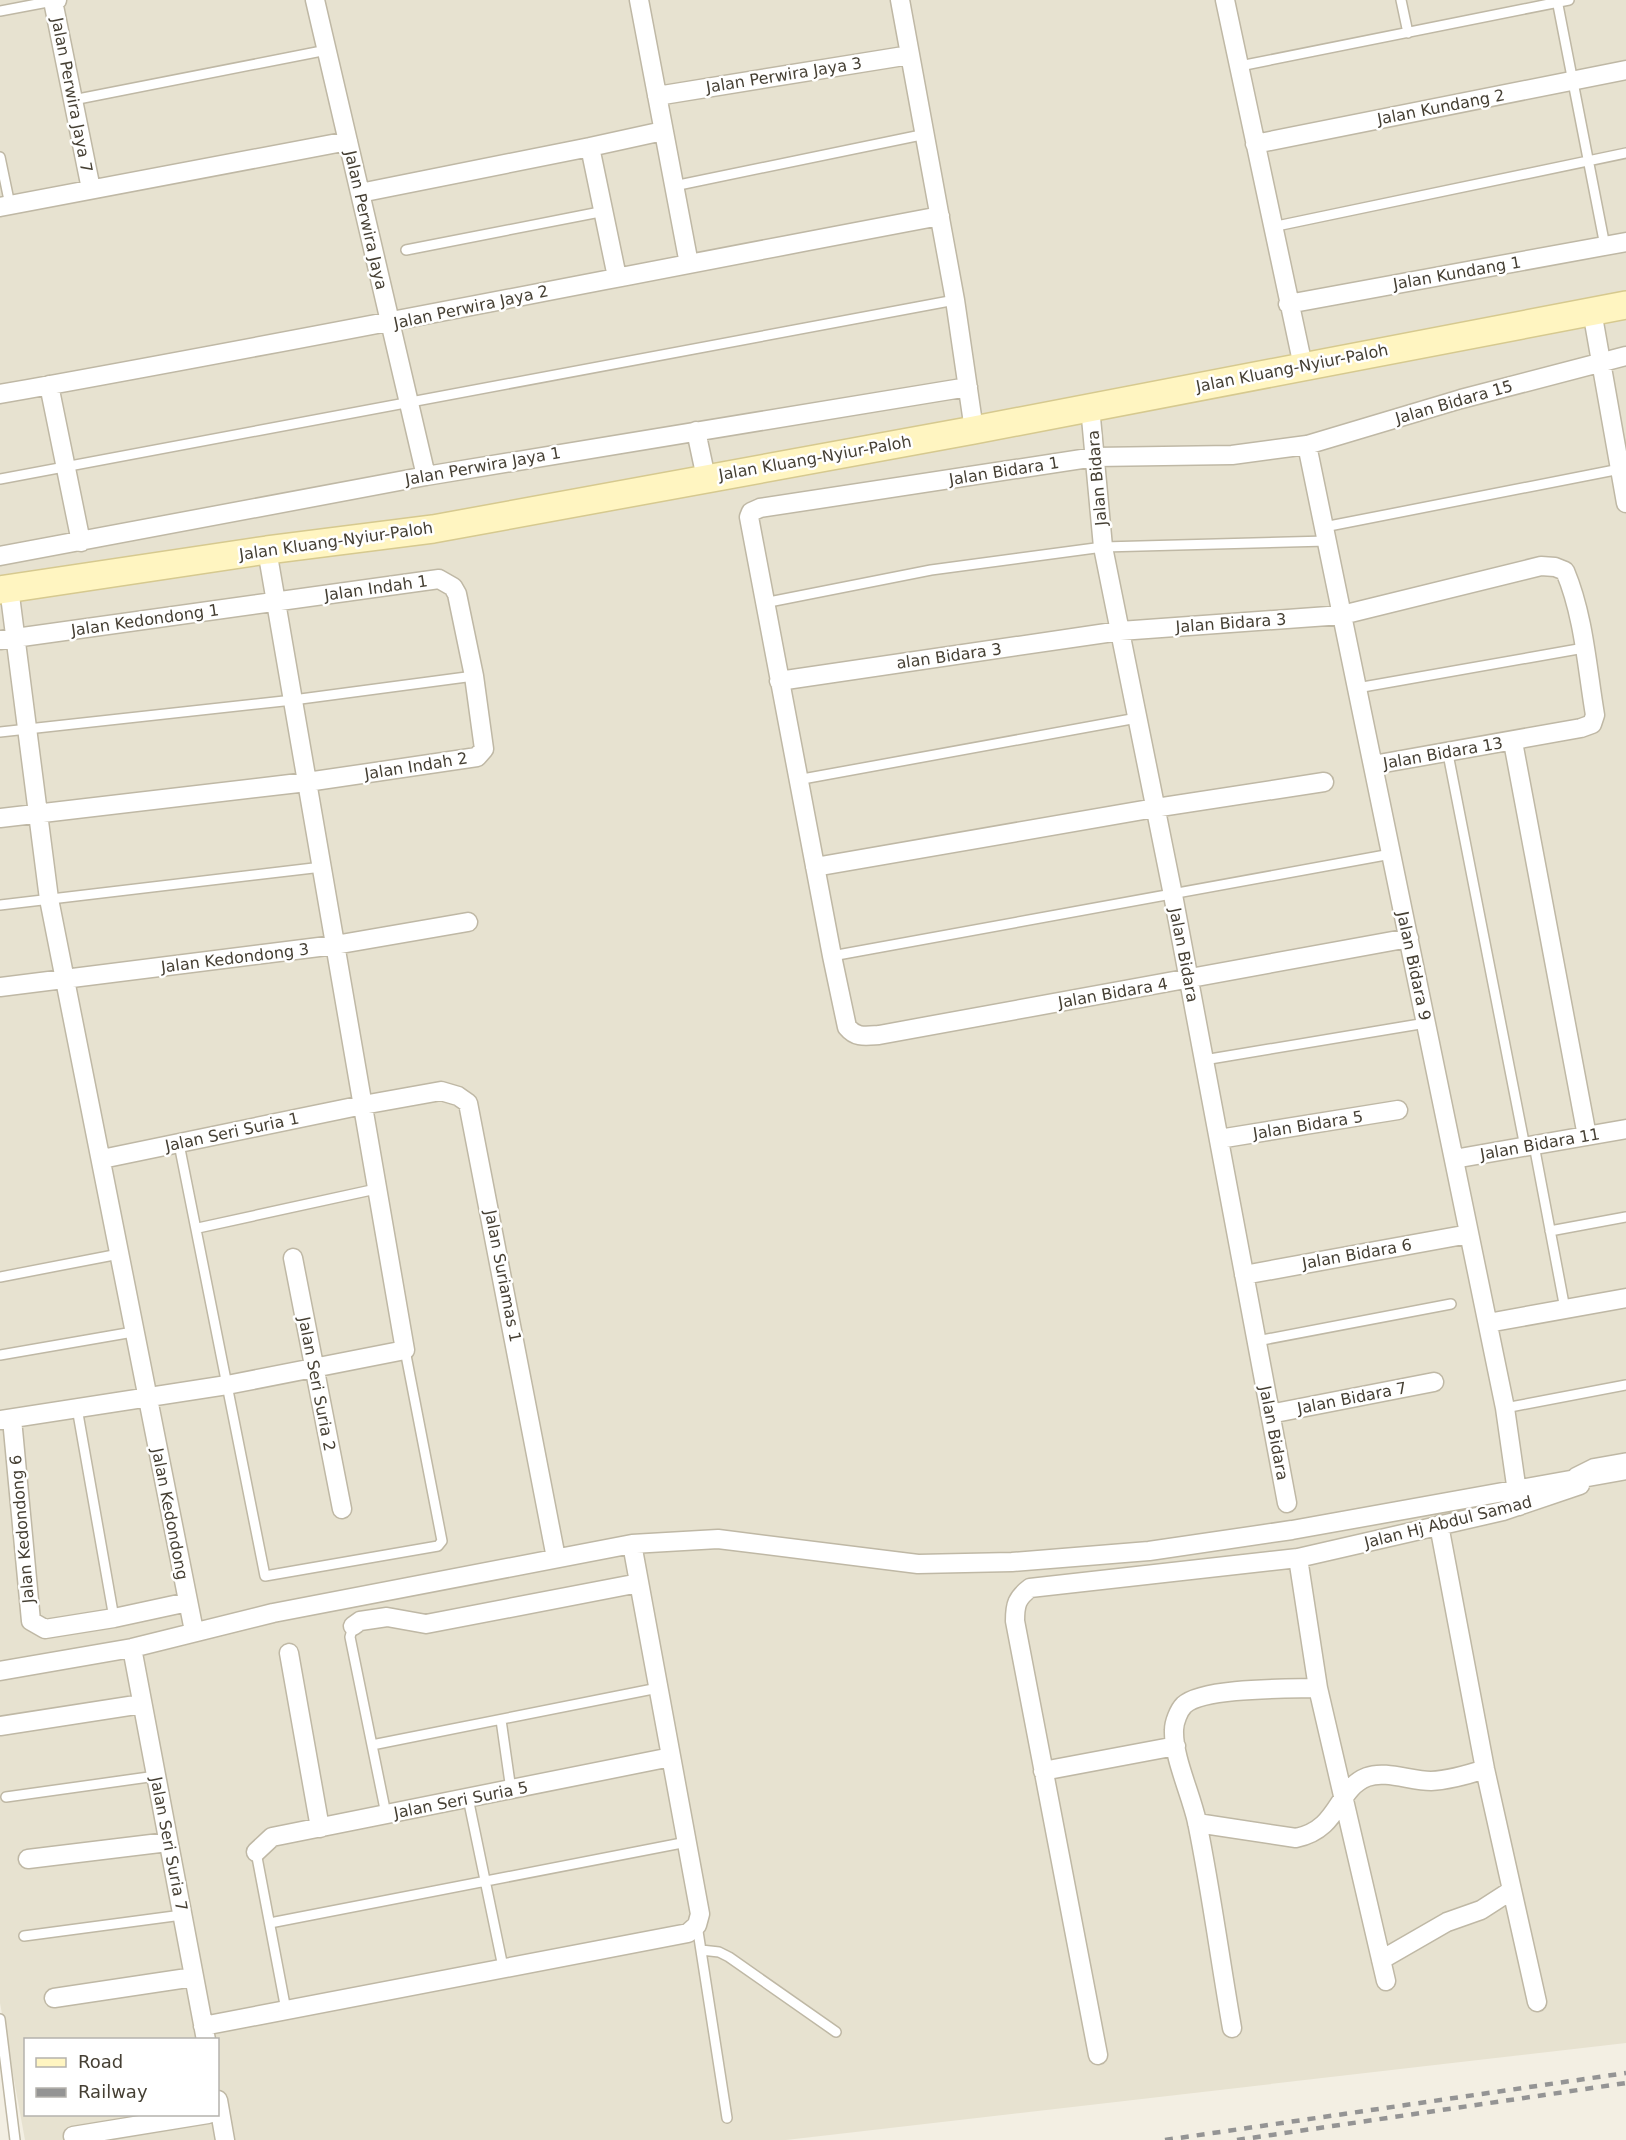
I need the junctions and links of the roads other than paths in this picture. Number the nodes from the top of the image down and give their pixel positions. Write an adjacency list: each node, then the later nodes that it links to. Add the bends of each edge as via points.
1 (55, 0): 9 (lane); 17 (street, Jalan Perwira Jaya 7)
2 (315, 0): 11 (street, Jalan Perwira Jaya)
3 (639, 0): 16 (street)
4 (900, 0): 12 (street)
5 (1225, 0): 13 (street)
6 (1401, 0): 10 (lane)
7 (1569, 0): 8 (lane)
8 (1557, 1): 10 (lane); 15 (lane)
9 (0, 11)
10 (1408, 33): 13 (lane)
11 (327, 50): 17 (lane); 20 (street, Jalan Perwira Jaya)
12 (910, 55): 16 (street, Jalan Perwira Jaya 3); 19 (street)
13 (1240, 66): 21 (street)
14 (1626, 70): 15 (street, Jalan Kundang 2)
15 (1572, 81): 21 (street, Jalan Kundang 2); 25 (lane)
16 (657, 96): 18 (street)
17 (73, 100): 27 (street, Jalan Perwira Jaya 7)
18 (663, 131): 22 (street); 26 (street)
19 (926, 134): 26 (lane); 31 (street)
20 (348, 141): 27 (street); 28 (street, Jalan Perwira Jaya)
21 (1255, 144): 32 (street)
22 (590, 147): 28 (street); 30 (street)
23 (1626, 153): 25 (lane)
24 (0, 157): 29 (lane)
25 (1588, 159): 32 (lane); 34 (lane)
26 (674, 186): 36 (street)
27 (91, 189): 29 (street)
28 (360, 193): 42 (street, Jalan Perwira Jaya)
29 (5, 206)
30 (605, 211): 35 (lane); 37 (street)
31 (940, 216): 36 (street, Jalan Perwira Jaya 2); 38 (street)
32 (1272, 227): 39 (street)
33 (1626, 242): 34 (street, Jalan Kundang 1)
34 (1605, 246): 39 (street, Jalan Kundang 1)
35 (406, 250)
36 (688, 264): 37 (street, Jalan Perwira Jaya 2)
37 (617, 277): 42 (street, Jalan Perwira Jaya 2)
38 (955, 300): 47 (street); 49 (lane)
39 (1288, 304): 45 (street)
40 (1626, 304): 41 (street, Jalan Kluang-Nyiur-Paloh)
41 (1592, 311): 44 (street); 45 (street, Jalan Kluang-Nyiur-Paloh)
42 (390, 323): 46 (street, Jalan Perwira Jaya 2); 49 (street, Jalan Perwira Jaya)
43 (1626, 356): 44 (street, Jalan Bidara 15)
44 (1601, 361): 53 (street, Jalan Bidara 15); 55 (street)
45 (1303, 366): 50 (street, Jalan Kluang-Nyiur-Paloh)
46 (49, 386): 48 (street, Jalan Perwira Jaya 2); 56 (street)
47 (968, 387): 51 (street, Jalan Perwira Jaya 1); 52 (street)
48 (0, 394)
49 (409, 403): 56 (lane); 57 (street, Jalan Perwira Jaya)
50 (1090, 407): 52 (street, Jalan Kluang-Nyiur-Paloh); 54 (street, Jalan Bidara)
51 (696, 430): 57 (street, Jalan Perwira Jaya 1); 58 (street)
52 (974, 430): 58 (street, Jalan Kluang-Nyiur-Paloh)
53 (1307, 445): 54 (street, Jalan Bidara 1, via 1232,455); 61 (street, Jalan Bidara 9)
54 (1095, 457): 63 (street, Jalan Bidara); 68 (street, Jalan Bidara 1, via 760,508 751,512 749,523)
55 (1621, 457): 60 (street); 61 (lane)
56 (68, 468): 59 (lane); 62 (street)
57 (426, 476): 62 (street, Jalan Perwira Jaya 1)
58 (706, 478): 64 (street, Jalan Kluang-Nyiur-Paloh, via 433,529)
59 (0, 479)
60 (1626, 503)
61 (1326, 534): 63 (lane); 69 (street, Jalan Bidara 9)
62 (81, 542): 65 (street, Jalan Perwira Jaya 1)
63 (1103, 547): 68 (lane, via 931,570); 70 (street, Jalan Bidara)
64 (267, 550): 66 (street, Jalan Kluang-Nyiur-Paloh); 67 (street)
65 (0, 556)
66 (4, 589): 71 (street, Jalan Kedondong)
67 (276, 603): 71 (street, Jalan Kedondong 1); 73 (street, Jalan Indah 1, via 439,579 447,581 457,594); 76 (street)
68 (764, 603): 74 (street)
69 (1342, 615): 70 (street, Jalan Bidara 3); 72 (street, Jalan Bidara 3, via 1541,566 1556,567 1565,572 1573,590); 75 (street, Jalan Bidara 9)
70 (1120, 631): 74 (street, alan Bidara 3); 77 (street, Jalan Bidara)
71 (7, 639): 78 (street, Jalan Kedondong)
72 (1584, 648): 75 (lane); 80 (street, Jalan Bidara 13, via 1595,715 1592,724)
73 (474, 676): 76 (lane); 84 (street, Jalan Indah 2, via 483,741 481,755)
74 (779, 681): 83 (street)
75 (1357, 688): 82 (street, Jalan Bidara 9)
76 (293, 700): 78 (lane); 84 (street)
77 (1137, 718): 83 (lane); 86 (street, Jalan Bidara)
78 (25, 728): 79 (lane); 87 (street, Jalan Kedondong)
79 (0, 732)
80 (1513, 742): 81 (street, Jalan Bidara 13); 107 (street)
81 (1448, 754): 82 (street, Jalan Bidara 13); 110 (lane)
82 (1373, 765): 89 (street, Jalan Bidara 9)
83 (797, 780): 91 (street)
84 (307, 782): 87 (street); 90 (street)
85 (1324, 782): 86 (street)
86 (1155, 808): 91 (street); 92 (street, Jalan Bidara)
87 (36, 814): 88 (street); 93 (street, Jalan Kedondong)
88 (0, 818)
89 (1392, 854): 92 (lane); 96 (street, Jalan Bidara 9)
90 (321, 867): 93 (lane); 97 (street)
91 (815, 867): 98 (street)
92 (1173, 895): 98 (lane); 100 (street, Jalan Bidara)
93 (49, 899): 94 (lane); 99 (street, Jalan Kedondong)
94 (0, 905)
95 (468, 922): 97 (street, Jalan Kedondong 3)
96 (1409, 938): 100 (street, Jalan Bidara 4); 102 (street, Jalan Bidara 9)
97 (335, 945): 99 (street, Jalan Kedondong 3); 104 (street)
98 (832, 956): 100 (street, Jalan Bidara 4, via 847,1027 862,1037)
99 (67, 979): 101 (street, Jalan Kedondong 3); 111 (street, Jalan Kedondong)
100 (1189, 980): 103 (street, Jalan Bidara)
101 (0, 987)
102 (1426, 1023): 103 (lane); 112 (street, Jalan Bidara 9)
103 (1204, 1060): 108 (street, Jalan Bidara)
104 (363, 1105): 109 (street, Jalan Seri Suria 1); 113 (street); 147 (street, Jalan Suriamas 1, via 441,1092 468,1102)
105 (1398, 1110): 108 (street, Jalan Bidara 5)
106 (1626, 1129): 107 (street, Jalan Bidara 11)
107 (1587, 1136): 110 (street, Jalan Bidara 11)
108 (1219, 1139): 120 (street, Jalan Bidara)
109 (179, 1144): 111 (street, Jalan Seri Suria 1); 115 (lane)
110 (1530, 1146): 112 (street, Jalan Bidara 11); 116 (lane)
111 (102, 1159): 118 (street, Jalan Kedondong)
112 (1454, 1159): 117 (street, Jalan Bidara 9)
113 (376, 1189): 115 (lane); 128 (street)
114 (1626, 1217): 116 (lane)
115 (198, 1228): 132 (lane)
116 (1550, 1231): 124 (lane)
117 (1469, 1233): 120 (street, Jalan Bidara 6); 125 (street, Jalan Bidara 9)
118 (120, 1254): 121 (lane); 126 (street, Jalan Kedondong)
119 (293, 1258): 130 (street, Jalan Seri Suria 2)
120 (1244, 1275): 127 (street, Jalan Bidara)
121 (0, 1277)
122 (1626, 1298): 124 (street)
123 (1451, 1304): 127 (lane)
124 (1565, 1309): 125 (street)
125 (1488, 1323): 136 (street, Jalan Bidara 9)
126 (133, 1332): 129 (lane); 134 (street, Jalan Kedondong)
127 (1257, 1341): 137 (street, Jalan Bidara)
128 (405, 1350): 130 (street); 132 (lane, via 443,1536 438,1546 265,1576)
129 (0, 1355)
130 (314, 1369): 132 (street); 144 (street, Jalan Seri Suria 2)
131 (1434, 1382): 137 (street, Jalan Bidara 7)
132 (227, 1385): 134 (street)
133 (1626, 1385): 136 (lane)
134 (147, 1398): 135 (street); 150 (street, Jalan Kedondong)
135 (77, 1408): 138 (street); 151 (lane)
136 (1505, 1408): 142 (street, Jalan Bidara 9)
137 (1270, 1414): 143 (street, Jalan Bidara)
138 (6, 1419): 151 (street, Jalan Kedondong 6, via 30,1621 45,1629)
139 (1626, 1458): 140 (lane)
140 (1593, 1470): 141 (street); 142 (street); 142 (street, Jalan Hj Abdul Samad, via 1575,1488)
141 (1626, 1470)
142 (1518, 1497): 145 (street, Jalan Hj Abdul Samad); 146 (street, via 1149,1551 1012,1562 918,1564 718,1539)
143 (1287, 1503)
144 (342, 1509)
145 (1439, 1525): 148 (street, Jalan Hj Abdul Samad); 165 (street)
146 (632, 1544): 147 (street); 149 (street)
147 (556, 1558): 153 (street)
148 (1298, 1558): 158 (street); 166 (street, Jalan Hj Abdul Samad, via 1030,1588 1019,1596 1015,1620)
149 (639, 1583): 152 (street, via 426,1624 387,1617 360,1621); 157 (street)
150 (188, 1602): 151 (street, Jalan Kedondong 6); 153 (street, Jalan Kedondong)
151 (114, 1618)
152 (353, 1626): 162 (lane, via 350,1637)
153 (194, 1631): 154 (street)
154 (132, 1648): 156 (street); 159 (street, Jalan Seri Suria 7)
155 (289, 1653): 174 (street)
156 (0, 1671)
157 (658, 1688): 160 (lane); 164 (street)
158 (1318, 1688): 163 (street, via 1222,1693 1192,1699 1176,1719); 171 (street)
159 (142, 1704): 161 (street); 167 (street, Jalan Seri Suria 7)
160 (501, 1720): 162 (lane); 168 (lane)
161 (0, 1726)
162 (372, 1745): 172 (lane)
163 (1176, 1746): 166 (street); 173 (street)
164 (671, 1757): 168 (street, Jalan Seri Suria 5); 176 (street)
165 (1485, 1770): 171 (street, via 1429,1781 1373,1775 1355,1784); 180 (street)
166 (1043, 1771): 197 (street, Jalan Hj Abdul Samad)
167 (156, 1776): 169 (lane); 175 (street, Jalan Seri Suria 7)
168 (512, 1790): 170 (street, Jalan Seri Suria 5)
169 (6, 1797)
170 (468, 1798): 172 (street, Jalan Seri Suria 5); 179 (lane)
171 (1345, 1799): 173 (street, via 1327,1823 1311,1835 1296,1838); 186 (street)
172 (386, 1814): 174 (street, Jalan Seri Suria 5)
173 (1197, 1823): 194 (street)
174 (320, 1828): 177 (street, Jalan Seri Suria 5, via 272,1837)
175 (168, 1842): 178 (street); 181 (street, Jalan Seri Suria 7)
176 (687, 1842): 179 (lane); 183 (street, via 700,1914)
177 (256, 1851): 182 (lane)
178 (28, 1859)
179 (485, 1881): 182 (lane); 187 (lane)
180 (1512, 1890): 186 (street, via 1481,1910 1447,1922); 191 (street)
181 (182, 1915): 184 (lane); 188 (street, Jalan Seri Suria 7)
182 (270, 1923): 192 (lane)
183 (697, 1925): 185 (lane); 187 (street, via 688,1933)
184 (24, 1936)
185 (701, 1950): 195 (lane, via 729,1956); 200 (lane)
186 (1381, 1960): 189 (street)
187 (503, 1967): 192 (street)
188 (194, 1977): 190 (street); 196 (street, Jalan Seri Suria 7)
189 (1386, 1981)
190 (54, 1998)
191 (1537, 2002)
192 (286, 2010): 196 (street)
193 (0, 2019): 202 (lane)
194 (1232, 2028)
195 (836, 2032)
196 (205, 2033)
197 (1098, 2055)
198 (183, 2116): 201 (street)
199 (218, 2116): 203 (street)
200 (727, 2118)
201 (73, 2136)
202 (15, 2140)
203 (225, 2140)

